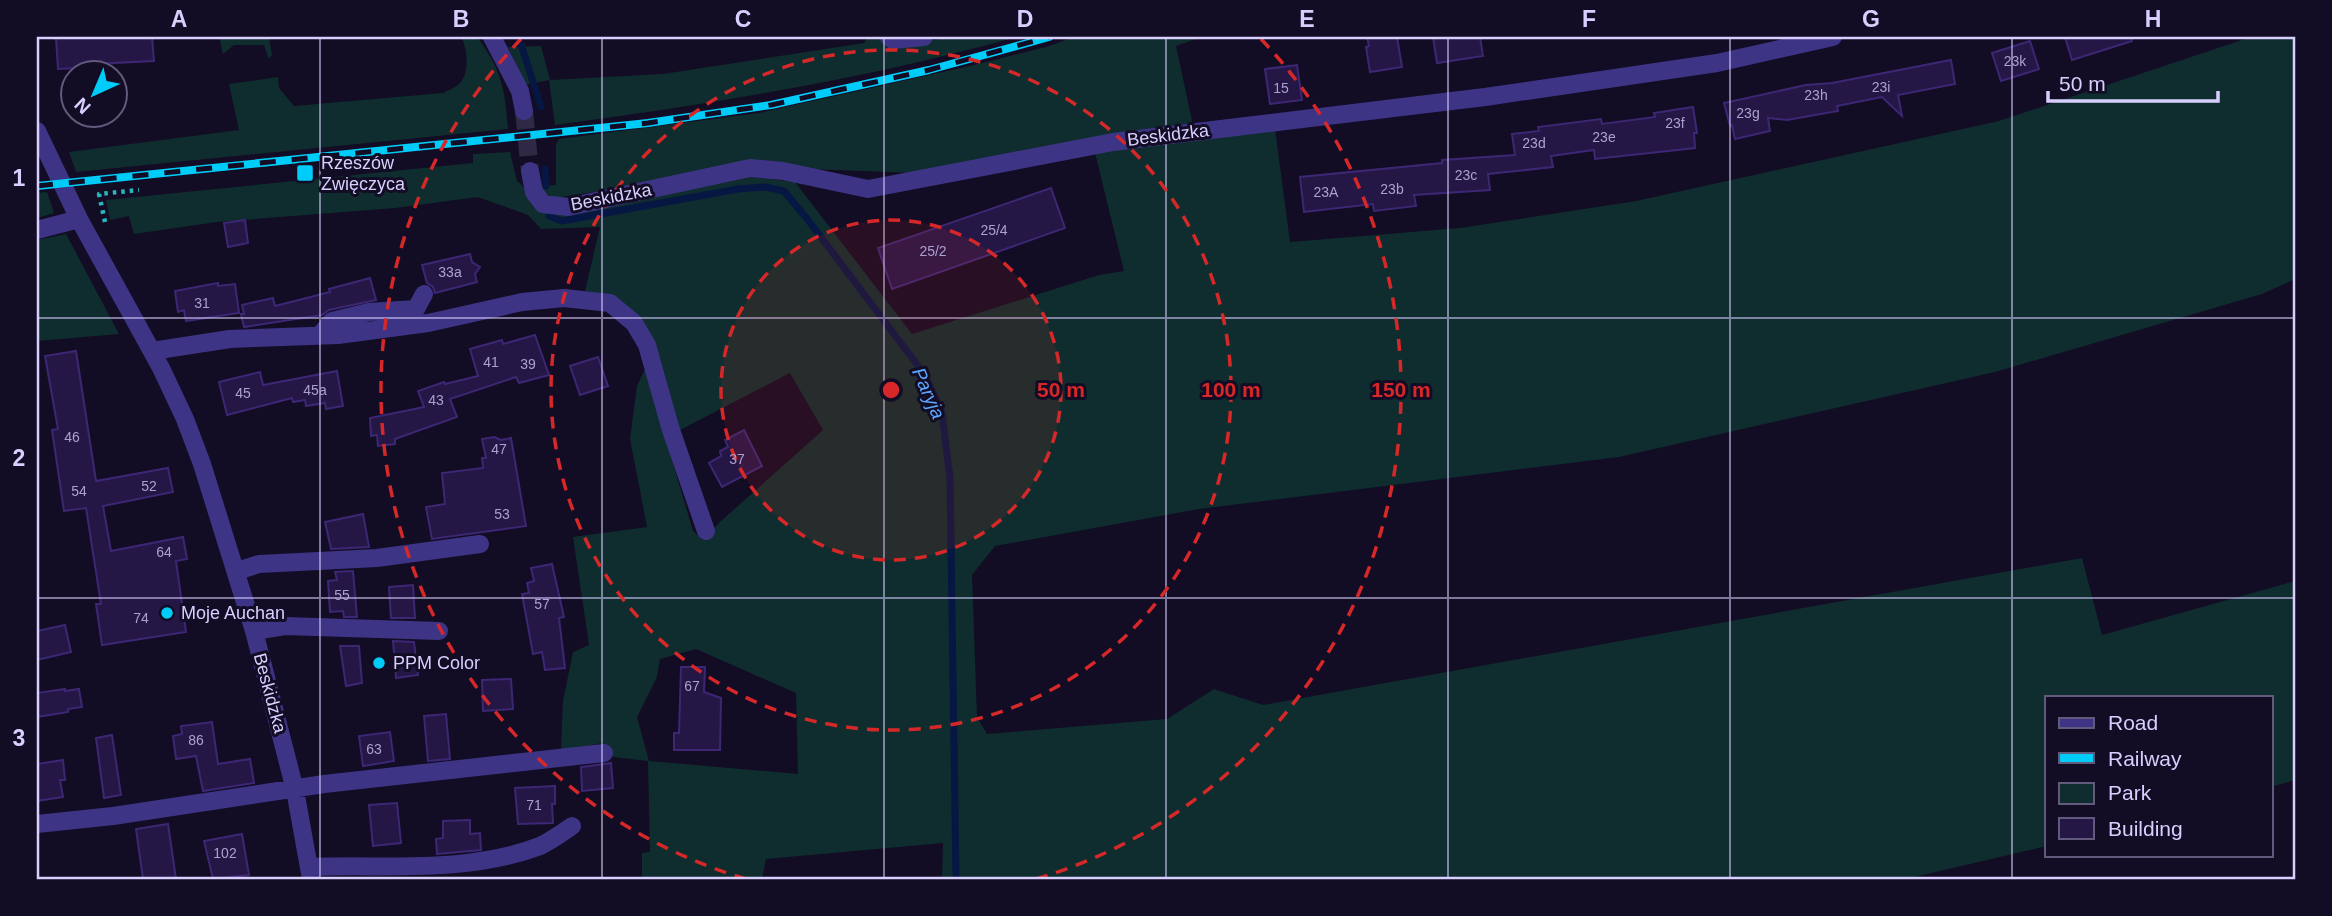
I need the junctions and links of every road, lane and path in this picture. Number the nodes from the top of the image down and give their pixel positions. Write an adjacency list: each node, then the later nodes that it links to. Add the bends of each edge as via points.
1 (492, 37): 5 (street, via 520,91)
2 (889, 37): 3 (street)
3 (924, 37)
4 (1833, 37): 7 (street, Beskidzka, via 1717,63 1485,97 1113,142 868,189 750,168 568,207 543,204 534,192)
5 (524, 111)
6 (37, 131): 9 (street, Beskidzka)
7 (530, 171)
8 (139, 190): 11 (path, via 99,194 107,233)
9 (79, 219): 10 (street); 11 (street, Beskidzka)
10 (37, 230)
11 (93, 243): 14 (street, Beskidzka)
12 (424, 294): 13 (street, via 416,309 369,312 332,321)
13 (319, 336): 14 (street, via 230,339); 15 (street, via 428,323 522,302 564,298 610,303 634,323 647,345)
14 (152, 351): 17 (street, Beskidzka, via 190,433)
15 (706, 531)
16 (481, 544): 17 (street, via 377,558 259,564)
17 (237, 571): 18 (street, Beskidzka)
18 (254, 631): 19 (street, via 285,626); 21 (street, Beskidzka)
19 (439, 631)
20 (604, 753): 21 (street)
21 (295, 790): 22 (street); 24 (street, Beskidzka)
22 (37, 824)
23 (572, 826): 24 (street, via 542,845 488,860 412,866 365,864)
24 (310, 873)

